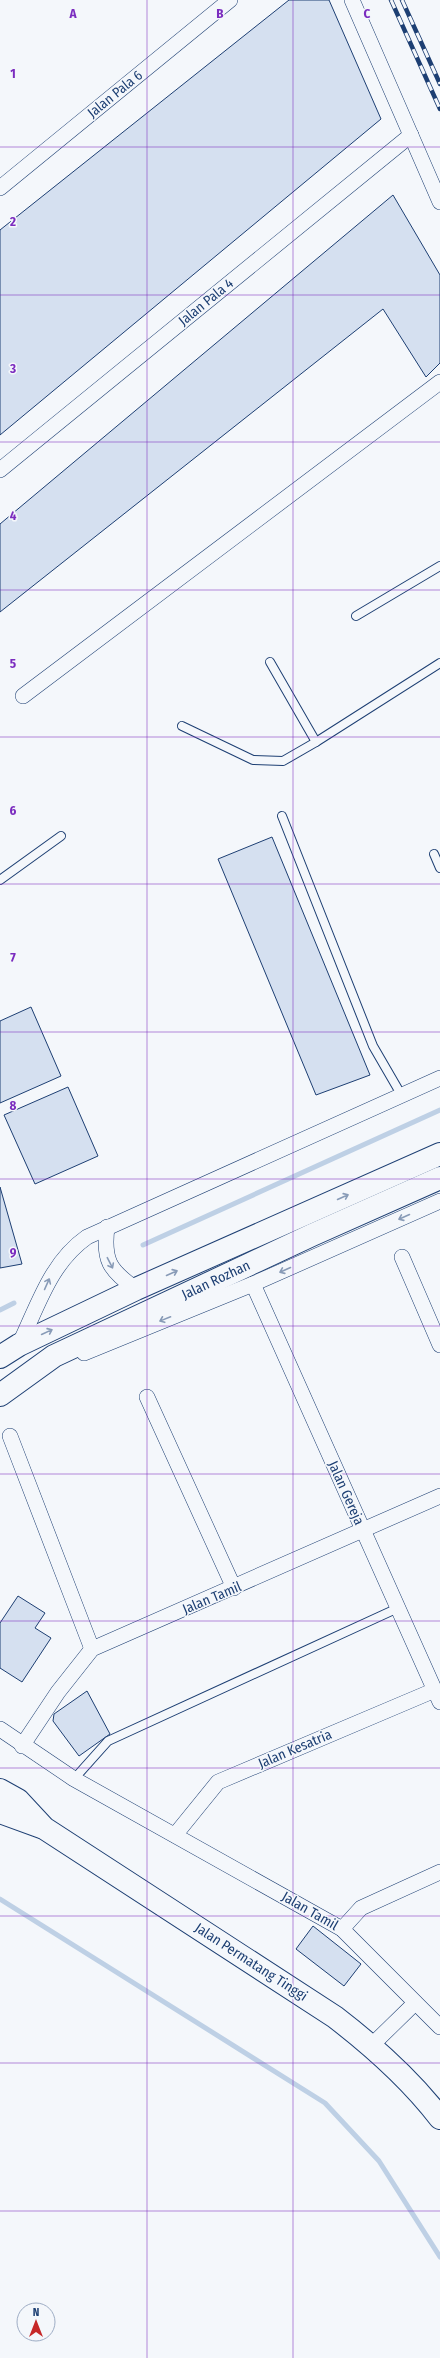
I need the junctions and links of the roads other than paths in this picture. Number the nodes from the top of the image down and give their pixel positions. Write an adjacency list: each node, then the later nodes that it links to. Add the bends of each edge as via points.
1 (230, 0): 4 (street, Jalan Pala 6)
2 (352, 0): 3 (street)
3 (411, 135): 5 (street); 7 (street, Jalan Pala 4)
4 (0, 188)
5 (440, 202)
6 (440, 382): 12 (street)
7 (0, 470)
8 (440, 566): 9 (lane)
9 (356, 616)
10 (270, 662): 14 (lane)
11 (440, 663): 14 (lane)
12 (23, 696)
13 (182, 726): 14 (lane, via 253,760 283,761)
14 (316, 742)
15 (282, 816): 21 (lane, via 373,1046)
16 (61, 836): 19 (lane)
17 (434, 854): 18 (lane)
18 (440, 868)
19 (0, 880)
20 (440, 1078): 21 (street)
21 (402, 1096): 25 (street)
22 (440, 1154): 28 (main road, Jalan Rozhan, one-way to 22)
23 (440, 1178): 32 (main road, Jalan Rozhan, via 54,1356)
24 (440, 1201): 27 (street, one-way to 27)
25 (107, 1227): 28 (street, one-way to 28, via 106,1256 110,1267); 29 (street, one-way to 25, via 59,1263 72,1247)
26 (402, 1257): 30 (street)
27 (253, 1284): 32 (street, one-way to 32, via 112,1341); 36 (street, Jalan Gereja)
28 (136, 1289): 29 (main road, Jalan Rozhan, one-way to 28)
29 (19, 1345): 31 (main road, Jalan Rozhan)
30 (440, 1346)
31 (0, 1357)
32 (5, 1391)
33 (147, 1397): 37 (street)
34 (10, 1436): 39 (street)
35 (440, 1496): 36 (street, Jalan Tamil)
36 (363, 1531): 37 (street, Jalan Tamil); 38 (street, Jalan Gereja)
37 (234, 1588): 39 (street, Jalan Tamil)
38 (398, 1608): 40 (street, Jalan Gereja); 43 (lane, via 108,1741)
39 (92, 1649): 42 (street, Jalan Tamil, via 58,1692)
40 (438, 1696): 47 (street, Jalan Kesatria, via 218,1782)
41 (0, 1729): 42 (street, Jalan Tamil)
42 (22, 1746): 43 (street, Jalan Tamil)
43 (74, 1779): 47 (street, Jalan Tamil)
44 (0, 1790): 46 (main road, Jalan Permatang Tinggi, via 18,1800)
45 (0, 1812): 46 (main road, Jalan Permatang Tinggi)
46 (44, 1828): 52 (main road, Jalan Permatang Tinggi, via 258,1966)
47 (175, 1835): 49 (street, Jalan Tamil)
48 (440, 1872): 49 (street, via 361,1908)
49 (342, 1929): 50 (street, Jalan Tamil)
50 (415, 2003): 51 (street, Jalan Tamil); 52 (street)
51 (440, 2027)
52 (372, 2045): 53 (main road, Jalan Permatang Tinggi, via 422,2094)
53 (440, 2118)

